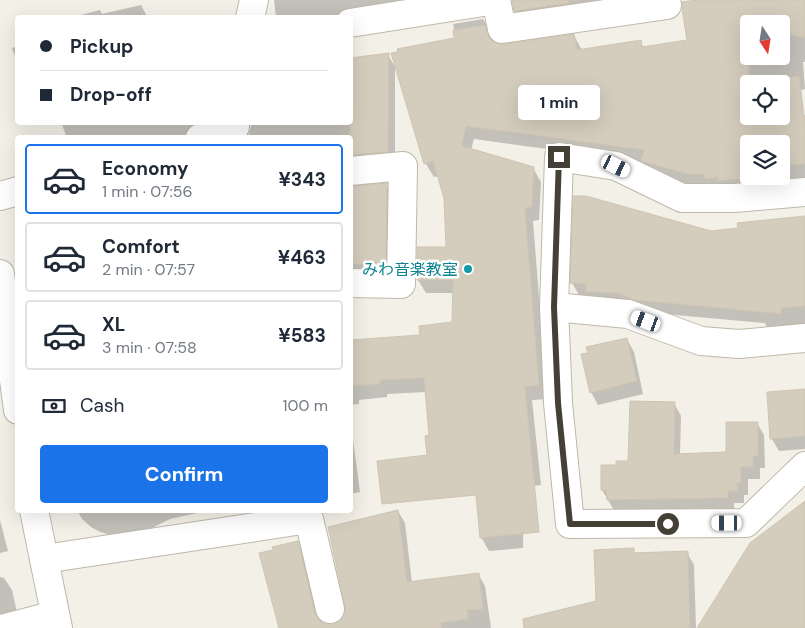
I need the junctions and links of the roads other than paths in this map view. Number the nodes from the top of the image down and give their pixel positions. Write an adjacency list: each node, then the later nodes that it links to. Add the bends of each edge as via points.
1 (254, 0): 4 (street)
2 (496, 0): 3 (street, via 502,29 666,6); 5 (street)
3 (666, 0)
4 (251, 15)
5 (353, 23)
6 (235, 129): 7 (street)
7 (212, 135)
8 (353, 172): 13 (street, via 404,166 401,284)
9 (15, 192): 11 (street)
10 (805, 192): 14 (street, via 735,198 682,198 616,166 559,157)
11 (0, 196)
12 (0, 274): 16 (street)
13 (353, 283)
14 (554, 307): 15 (street, via 628,314 701,341 739,344); 17 (street, via 558,403 570,524 746,523)
15 (805, 338)
16 (15, 387)
17 (805, 466)
18 (35, 513): 19 (street)
19 (44, 560): 20 (street, via 309,519); 21 (street)
20 (330, 609)
21 (56, 622): 22 (street)
22 (5, 628)

